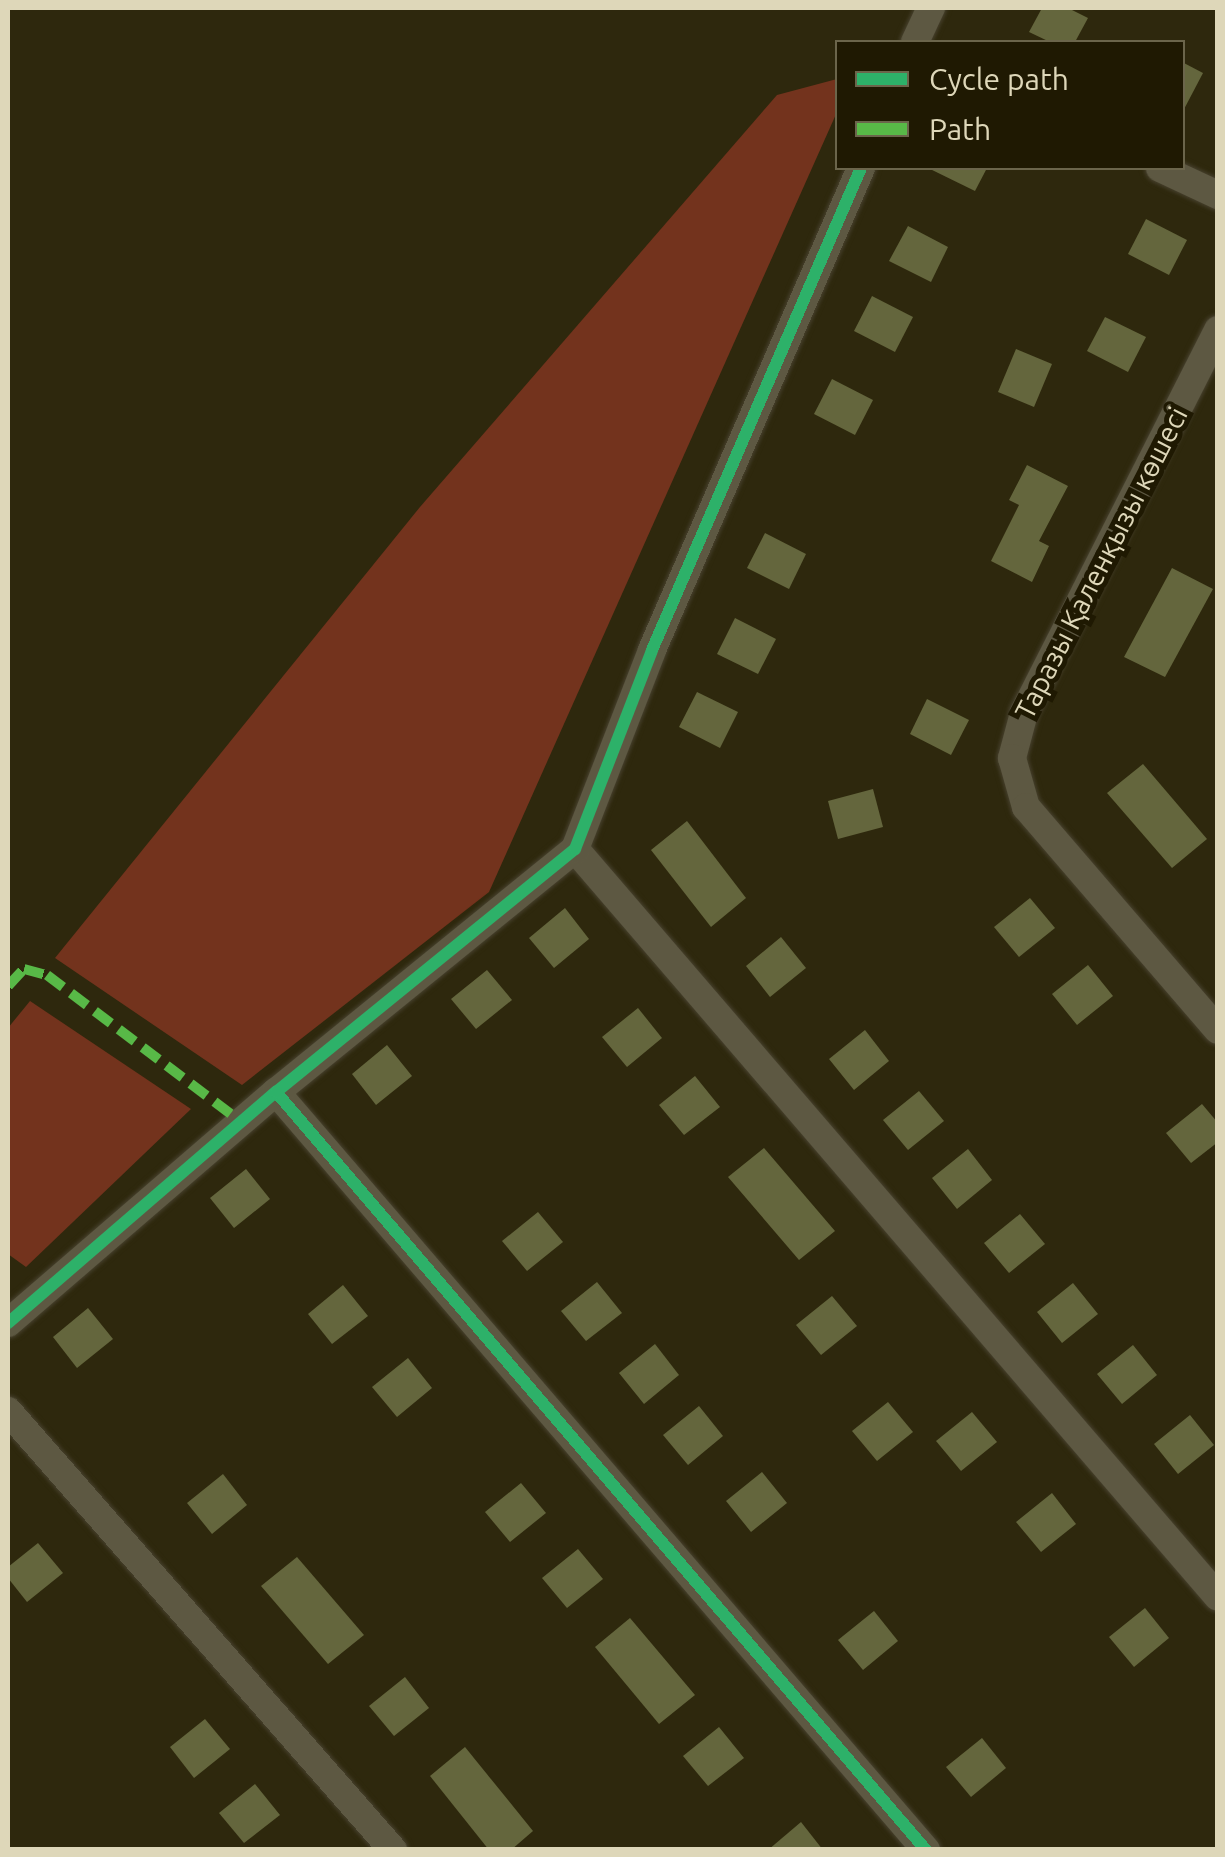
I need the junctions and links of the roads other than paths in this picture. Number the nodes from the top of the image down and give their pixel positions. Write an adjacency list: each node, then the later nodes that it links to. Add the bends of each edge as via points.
1 (931, 8): 2 (street)
2 (917, 40)
3 (860, 170): 7 (street, via 652,650)
4 (1164, 170): 5 (street)
5 (1218, 195)
6 (1218, 330): 8 (street, Таразы Қаленқызы көшесі, via 1024,713 1012,758 1026,807)
7 (575, 849): 9 (street); 12 (street)
8 (1218, 1030)
9 (276, 1092): 10 (street); 14 (street)
10 (8, 1323)
11 (8, 1411): 13 (street)
12 (1218, 1597)
13 (393, 1850)
14 (926, 1850)

